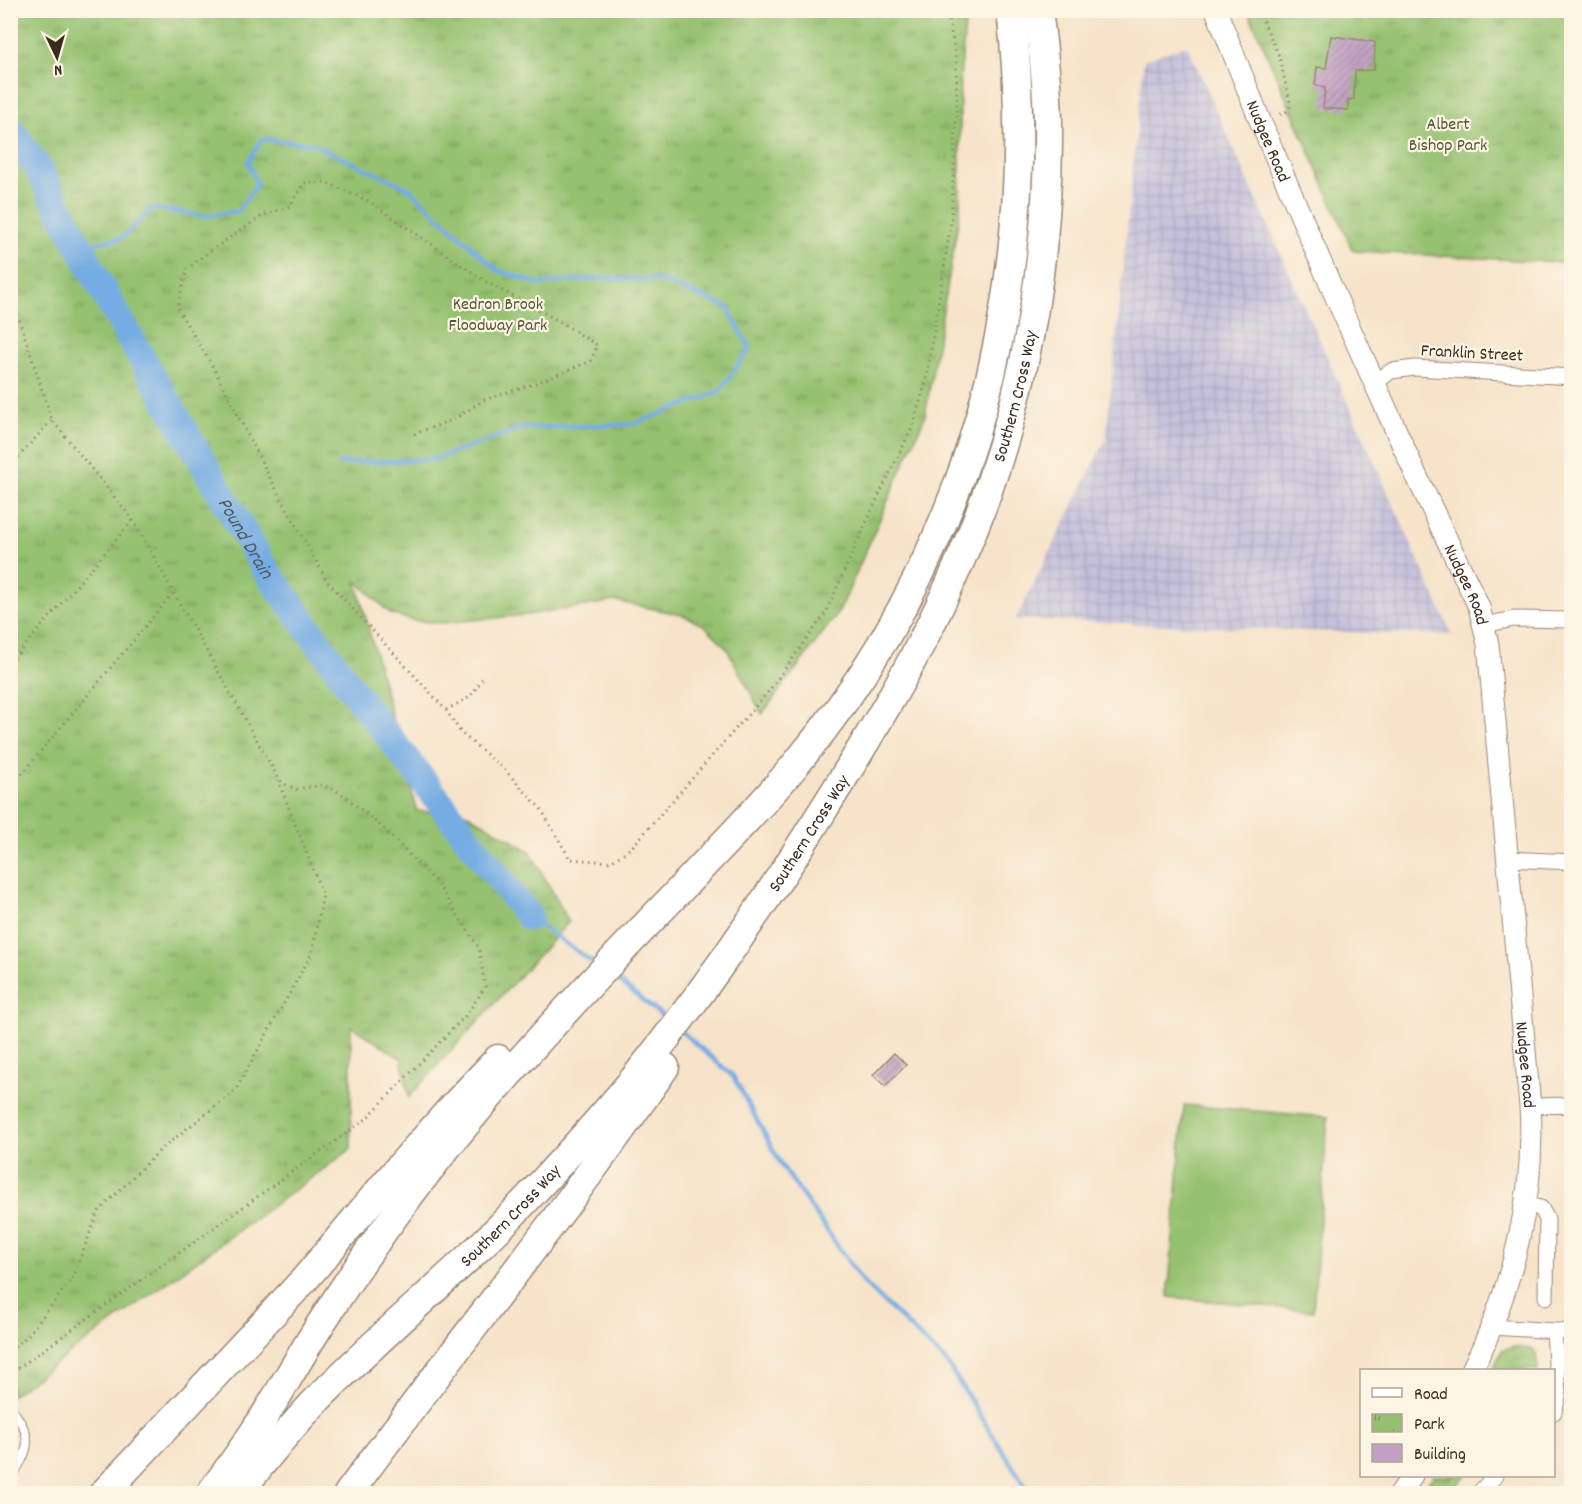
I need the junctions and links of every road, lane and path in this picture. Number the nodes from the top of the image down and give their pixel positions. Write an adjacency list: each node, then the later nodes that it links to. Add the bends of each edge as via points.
1 (947, 10): 19 (path, via 956,57 957,106 951,222 926,382 912,428 825,614 768,692 632,847 611,862 570,859 541,809 503,768 461,733)
2 (1011, 10): 24 (highway, Southern Cross Way, via 1018,158 1007,291 983,409 958,486 920,576 895,622 823,731 768,796)
3 (1038, 10): 25 (highway, Southern Cross Way, via 1048,141 1041,256 1023,366 986,494 953,578 864,746)
4 (1216, 10): 9 (main road, Nudgee Road)
5 (1258, 10): 6 (path, via 1279,56 1288,90 1290,107)
6 (1283, 113)
7 (10, 291): 10 (path)
8 (1572, 377): 9 (street, Franklin Street, via 1415,368 1391,371)
9 (1375, 383): 16 (main road, Nudgee Road)
10 (52, 420): 12 (path); 13 (path)
11 (414, 434): 19 (path, via 454,419 484,400 591,361 597,345 486,282 369,201 325,182 304,183 290,206 262,216 187,269 177,308 213,367 327,581)
12 (10, 466)
13 (134, 520): 14 (path); 17 (path)
14 (174, 592): 20 (path); 21 (path)
15 (1572, 620): 16 (street, via 1514,619)
16 (1484, 625): 22 (main road, Nudgee Road, via 1492,672)
17 (10, 663)
18 (483, 678): 19 (path, via 470,697)
19 (446, 711)
20 (278, 778): 33 (path, via 323,895 312,953 235,1091 161,1149 98,1212 72,1279 28,1335); 35 (path, via 297,789 321,785 340,793 389,834 436,882 479,948 485,987 467,1014 366,1119)
21 (10, 788)
22 (1508, 859): 23 (street); 27 (main road, Nudgee Road)
23 (1572, 862)
24 (574, 996): 41 (highway, Southern Cross Way, via 478,1110 371,1249 321,1324); 42 (highway, via 476,1082 305,1279)
25 (667, 1050): 41 (highway, Southern Cross Way, via 454,1272); 43 (highway, via 613,1143)
26 (1572, 1105): 27 (street)
27 (1530, 1106): 28 (main road, Nudgee Road, via 1531,1150)
28 (1525, 1205): 29 (street, via 1541,1208 1548,1219); 30 (main road, Nudgee Road)
29 (1546, 1297)
30 (1491, 1327): 31 (street); 34 (main road, Nudgee Road)
31 (1554, 1331): 32 (street); 37 (street, via 1558,1396)
32 (1572, 1332)
33 (10, 1351)
34 (1473, 1369)
35 (10, 1374)
36 (10, 1407): 40 (lane, via 24,1425 28,1443 23,1461)
37 (1555, 1408)
38 (1412, 1477): 44 (main road)
39 (1494, 1477): 45 (street)
40 (10, 1479)
41 (222, 1490)
42 (103, 1494)
43 (348, 1494)
44 (1400, 1494)
45 (1478, 1494)

